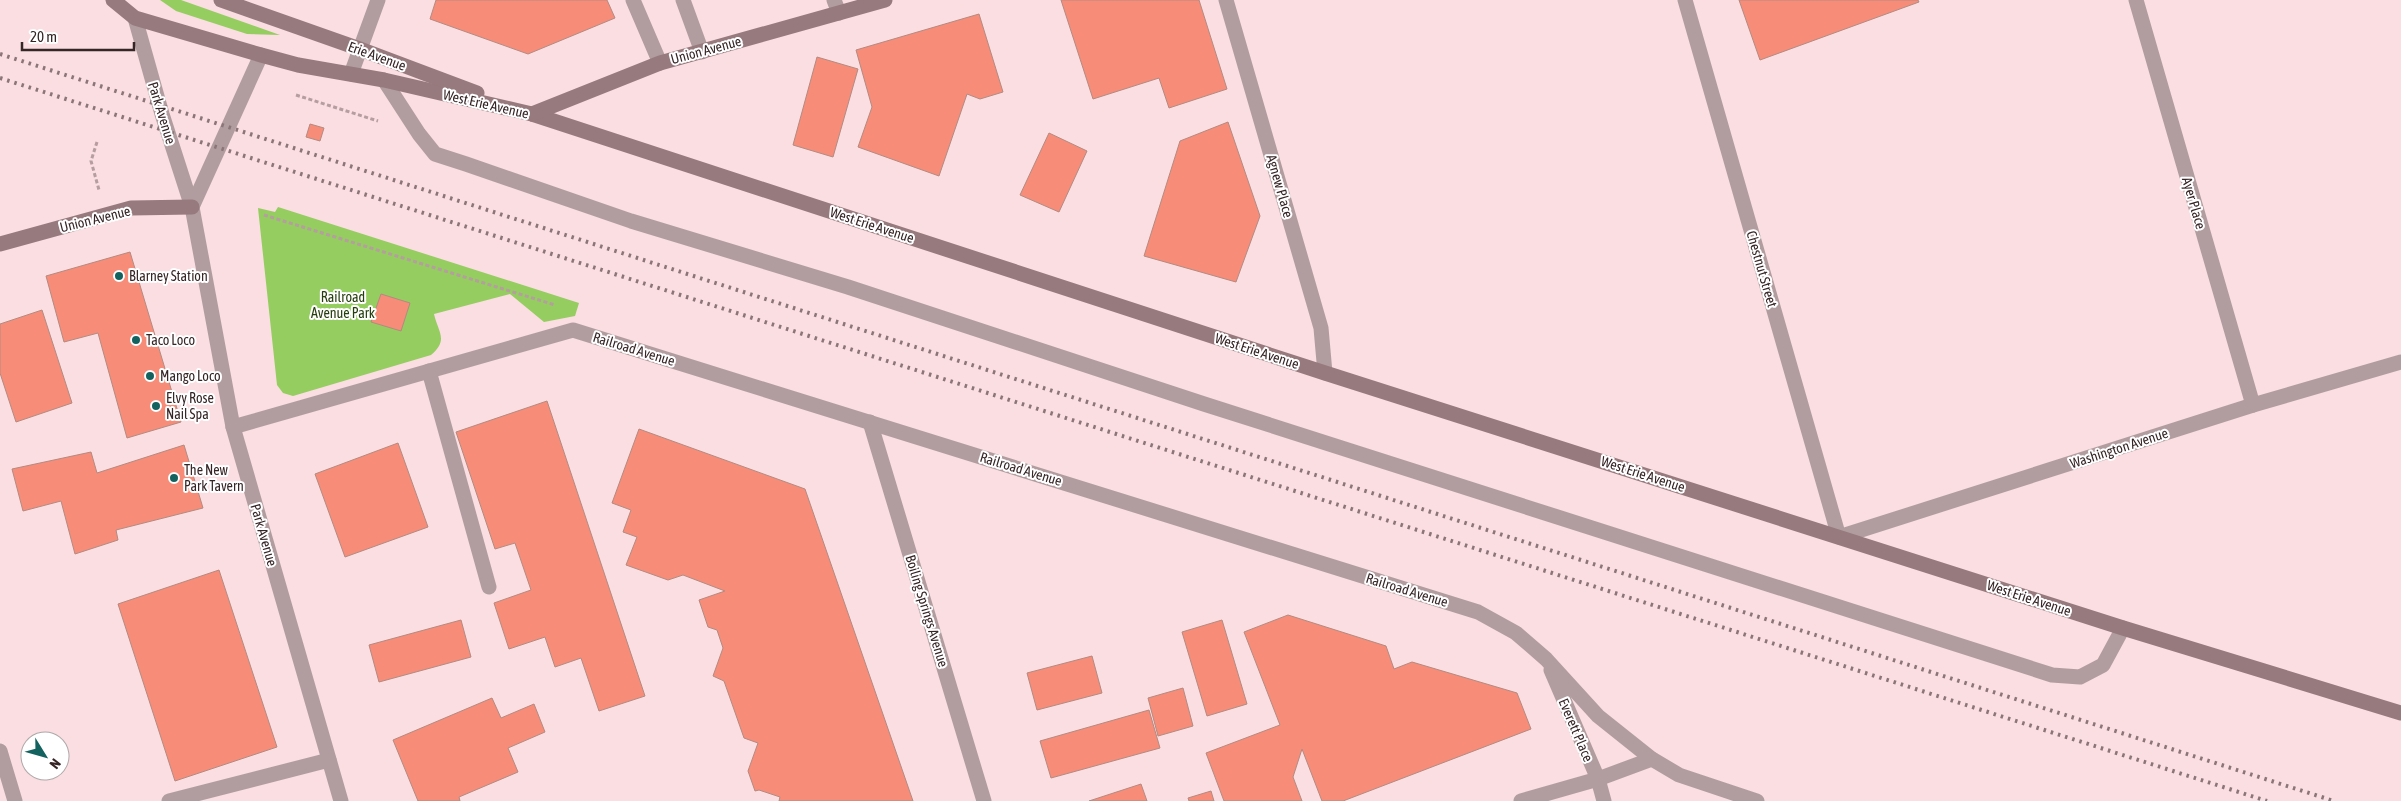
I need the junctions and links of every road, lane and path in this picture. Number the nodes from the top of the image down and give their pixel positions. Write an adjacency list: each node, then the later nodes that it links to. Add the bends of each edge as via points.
1 (113, 0): 11 (street, West Erie Avenue)
2 (221, 0): 12 (street, Erie Avenue)
3 (378, 0): 12 (street)
4 (633, 0): 15 (street)
5 (683, 0): 13 (street)
6 (885, 0): 10 (street, Union Avenue)
7 (1226, 0): 29 (street, Agnew Place, via 1321,328)
8 (1685, 0): 33 (street, Chestnut Street)
9 (2136, 0): 30 (street, Ayer Place)
10 (837, 7): 13 (street, Union Avenue)
11 (135, 18): 14 (street, West Erie Avenue); 23 (street, Park Avenue)
12 (360, 48): 16 (street); 19 (street, Erie Avenue)
13 (702, 52): 15 (street, Union Avenue)
14 (261, 55): 16 (street, West Erie Avenue); 23 (street)
15 (660, 62): 19 (street, Union Avenue)
16 (351, 74): 17 (street, West Erie Avenue)
17 (384, 80): 19 (street, West Erie Avenue); 20 (street)
18 (295, 94): 20 (path)
19 (532, 114): 29 (street, West Erie Avenue)
20 (419, 134): 35 (street, via 435,154 632,221 848,287 2052,675 2080,676 2103,666)
21 (97, 142): 22 (path, via 91,161)
22 (100, 190)
23 (192, 207): 25 (street, Union Avenue, via 131,208); 32 (street, Park Avenue)
24 (264, 216): 26 (path, via 568,310)
25 (0, 244)
26 (573, 330): 28 (street); 31 (street, Railroad Avenue)
27 (2401, 362): 30 (street, Washington Avenue)
28 (429, 371): 32 (street); 34 (street)
29 (1325, 373): 33 (street, West Erie Avenue)
30 (2253, 405): 33 (street, Washington Avenue)
31 (870, 422): 36 (street, Railroad Avenue, via 1478,612 1516,633); 45 (street, Boiling Springs Avenue)
32 (233, 427): 40 (street, Park Avenue)
33 (1839, 537): 35 (street, West Erie Avenue)
34 (489, 587)
35 (2123, 628): 37 (street, West Erie Avenue)
36 (1546, 659): 39 (street, Railroad Avenue, via 1598,716); 41 (street, Everett Place)
37 (2401, 713)
38 (0, 751): 42 (street)
39 (1652, 759): 41 (street); 48 (street, Railroad Avenue, via 1679,775)
40 (329, 760): 43 (street); 44 (street, Park Avenue)
41 (1598, 779): 46 (street); 47 (street, Everett Place)
42 (15, 801)
43 (169, 801)
44 (342, 801)
45 (984, 801)
46 (1521, 801)
47 (1604, 801)
48 (1757, 801)

